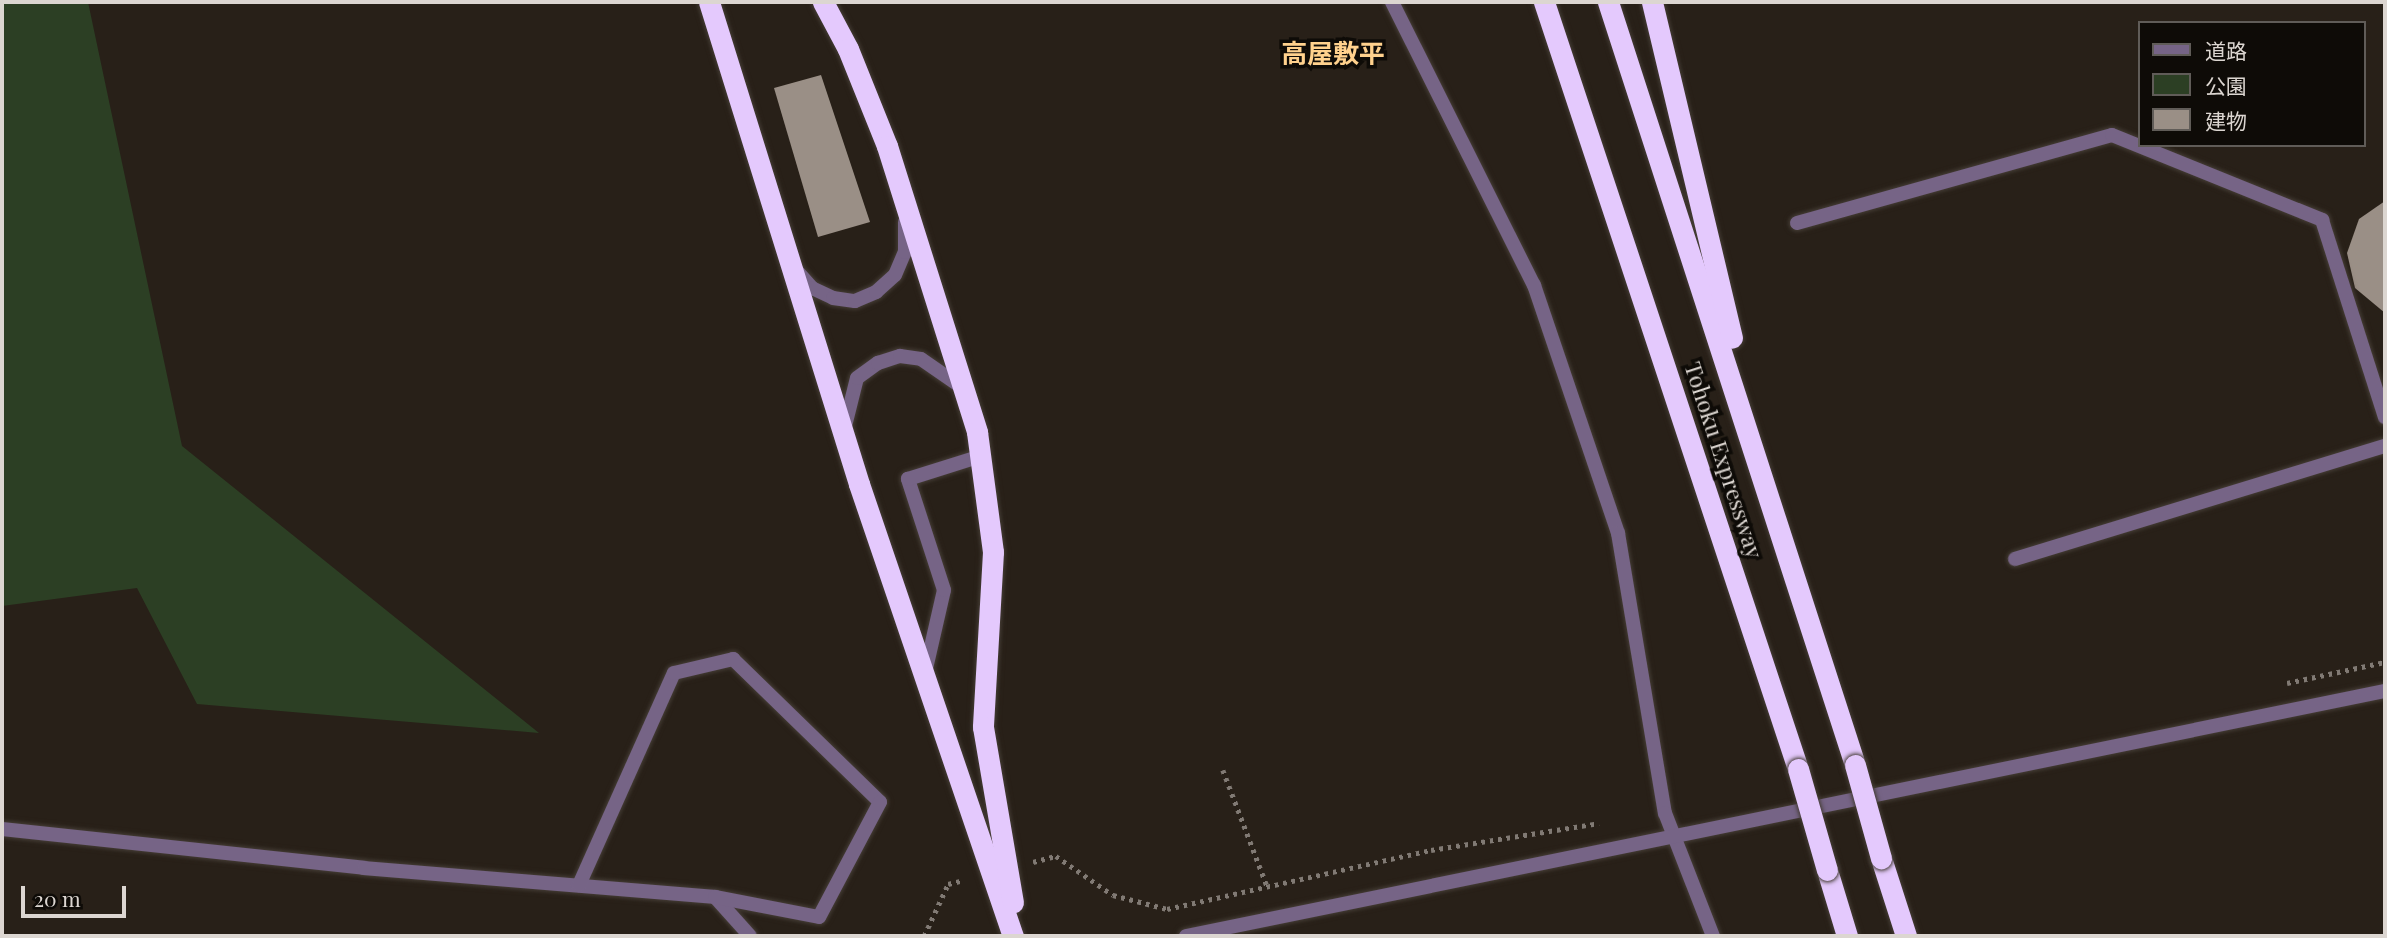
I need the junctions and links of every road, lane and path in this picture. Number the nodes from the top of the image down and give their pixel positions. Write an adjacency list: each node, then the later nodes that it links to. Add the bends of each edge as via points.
1 (709, 2): 13 (highway)
2 (823, 2): 11 (highway, via 869,97)
3 (1392, 2): 28 (street, via 1534,285 1618,533 1657,775)
4 (1529, 2): 8 (highway)
5 (1544, 2): 8 (highway, Tohoku Expressway)
6 (1608, 2): 19 (highway, Tohoku Expressway)
7 (1651, 2): 19 (highway)
8 (1567, 71): 39 (highway, Tohoku Expressway, bridge, via 1798,769)
9 (2138, 146): 12 (street, via 2112,135)
10 (2142, 147): 15 (street, via 2322,220)
11 (906, 207): 13 (street, via 905,253 895,275 876,292 855,300 833,298 812,288); 14 (highway)
12 (1797, 223)
13 (791, 264): 16 (highway)
14 (963, 388): 16 (street, via 921,359 900,356 878,363 857,378); 18 (highway)
15 (2385, 417)
16 (844, 435): 22 (highway)
17 (2385, 446): 20 (street)
18 (981, 456): 22 (street, via 908,479 944,590); 29 (highway, via 993,552 983,727)
19 (1771, 500): 40 (highway, Tohoku Expressway, bridge)
20 (2015, 559)
21 (2385, 662): 23 (path)
22 (925, 676): 29 (highway)
23 (2277, 685)
24 (2385, 691): 28 (street)
25 (1223, 770): 31 (path)
26 (1610, 822): 31 (path, via 1431,850)
27 (2, 829): 30 (street, via 364,868)
28 (1673, 838): 37 (street); 38 (street)
29 (1000, 871): 31 (path, via 1056,856 1113,895 1167,909); 34 (path, via 948,884); 35 (highway); 36 (highway)
30 (579, 885): 32 (street); 32 (street, via 674,673 733,659 880,802 819,917)
31 (1267, 886)
32 (715, 897): 33 (street)
33 (750, 936)
34 (924, 936)
35 (1013, 936)
36 (1019, 936)
37 (1186, 936)
38 (1713, 936)
39 (1847, 936)
40 (1906, 936)

